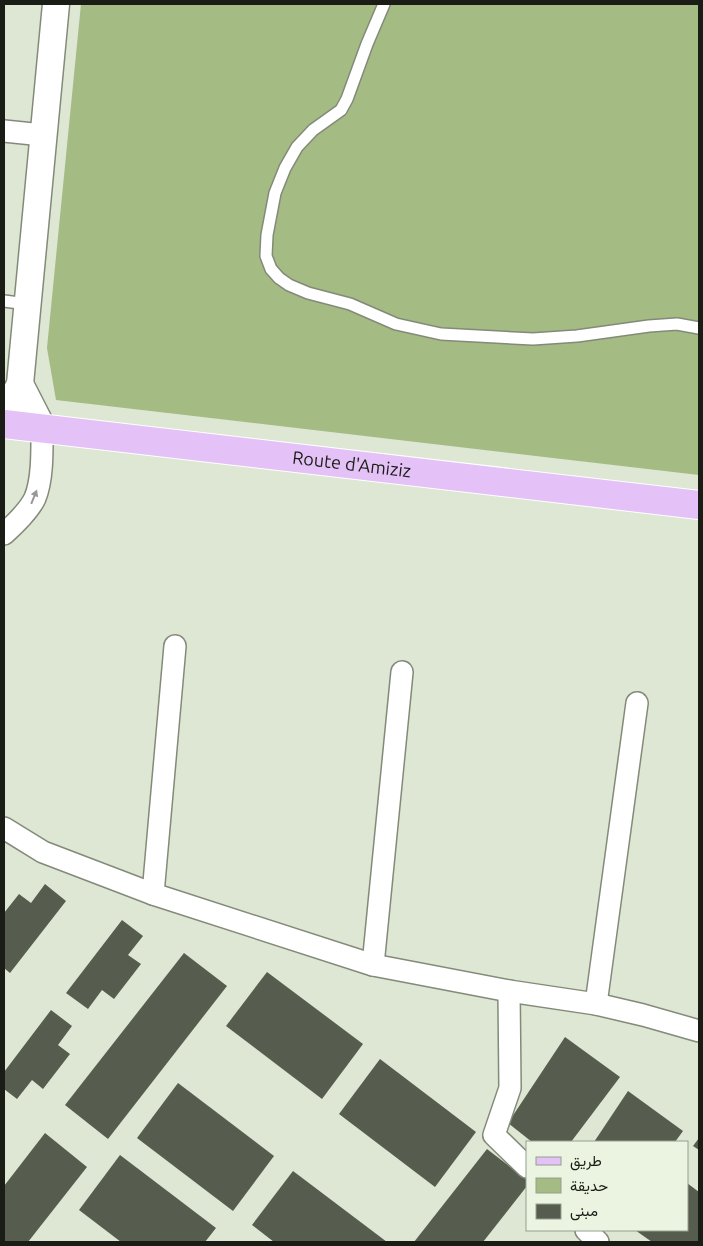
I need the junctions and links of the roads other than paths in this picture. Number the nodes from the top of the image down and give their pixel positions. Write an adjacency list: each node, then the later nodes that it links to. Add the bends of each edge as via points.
1 (56, 4): 4 (street)
2 (384, 4): 6 (lane, via 341,110 313,130 297,147 275,193 266,256 270,268 279,278 308,293 350,304 396,324 441,334 533,339 678,324)
3 (4, 132): 4 (street)
4 (43, 136): 5 (street)
5 (16, 303): 7 (street)
6 (699, 328)
7 (20, 384): 8 (street); 10 (street)
8 (4, 414)
9 (4, 424): 10 (main road, Route d'Amiziz)
10 (42, 427): 11 (main road, Route d'Amiziz); 12 (street, one-way to 10, via 35,499 42,463)
11 (699, 505)
12 (4, 534)
13 (175, 646): 17 (street)
14 (402, 672): 18 (street)
15 (637, 703): 20 (street)
16 (4, 828): 17 (street, via 43,852)
17 (153, 894): 18 (street)
18 (373, 965): 19 (street)
19 (509, 991): 20 (street); 22 (street, via 510,1088 494,1134)
20 (596, 1004): 21 (street)
21 (699, 1031)
22 (526, 1166)
23 (587, 1231): 24 (street)
24 (598, 1242)

